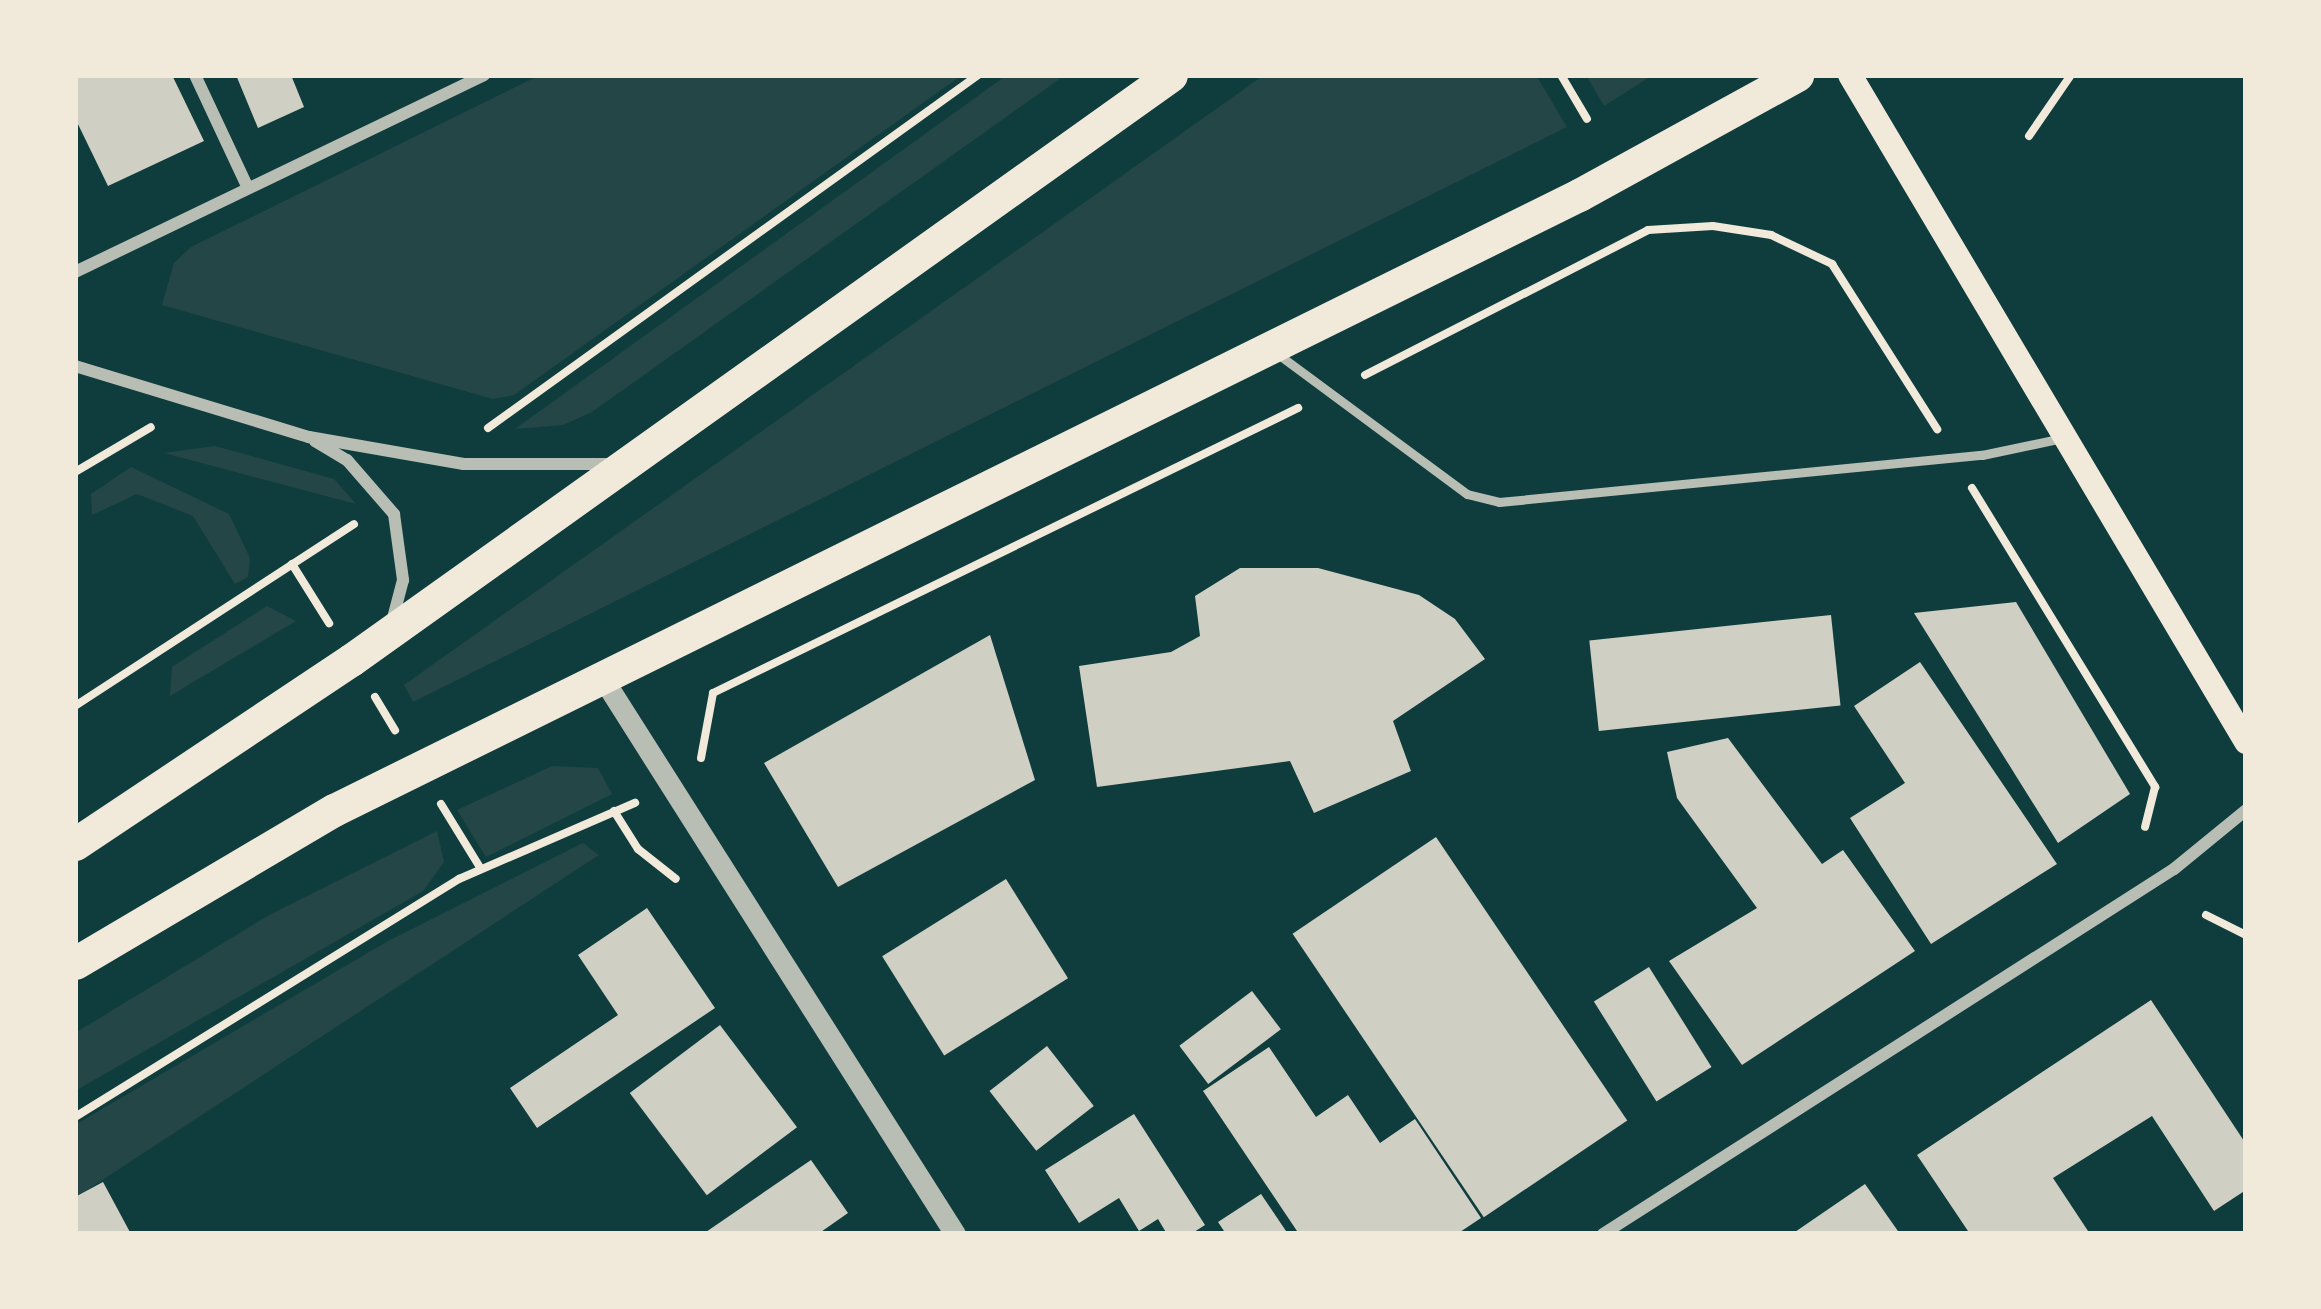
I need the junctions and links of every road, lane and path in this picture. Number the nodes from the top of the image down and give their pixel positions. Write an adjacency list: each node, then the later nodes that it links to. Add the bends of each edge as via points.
1 (195, 75): 11 (street)
2 (484, 75): 11 (street)
3 (978, 75): 17 (path)
4 (1171, 75): 21 (highway)
5 (1561, 75): 9 (path)
6 (1797, 75): 13 (highway)
7 (1850, 75): 19 (main road)
8 (2071, 75): 10 (path)
9 (1587, 119)
10 (2030, 136)
11 (246, 184): 12 (street)
12 (75, 272)
13 (1270, 350): 15 (lane); 27 (highway)
14 (75, 366): 16 (street)
15 (1335, 390): 20 (lane, via 1441,476 1499,502); 20 (path, via 1648,230 1713,226 1771,235 1832,264); 32 (path, via 713,693)
16 (193, 402): 18 (street); 22 (path)
17 (477, 436)
18 (309, 437): 21 (street, via 464,464); 26 (street, via 347,460 394,514 403,580)
19 (2063, 438): 20 (lane); 31 (main road)
20 (1952, 455): 35 (path, via 2155,787)
21 (622, 463): 26 (highway)
22 (75, 472)
23 (366, 517): 24 (path)
24 (292, 565): 25 (path); 29 (path)
25 (324, 615)
26 (390, 632): 36 (highway)
27 (600, 674): 41 (highway, via 334,810); 43 (street)
28 (374, 697): 30 (path)
29 (75, 706)
30 (393, 726)
31 (2246, 742)
32 (701, 760)
33 (445, 810): 37 (path)
34 (2246, 810): 44 (street, via 2174,869)
35 (2145, 827)
36 (75, 844)
37 (482, 869): 38 (path, via 614,811 638,849); 42 (path)
38 (687, 896)
39 (2206, 915): 40 (path)
40 (2246, 934)
41 (75, 963)
42 (75, 1118)
43 (955, 1234)
44 (1603, 1234)

